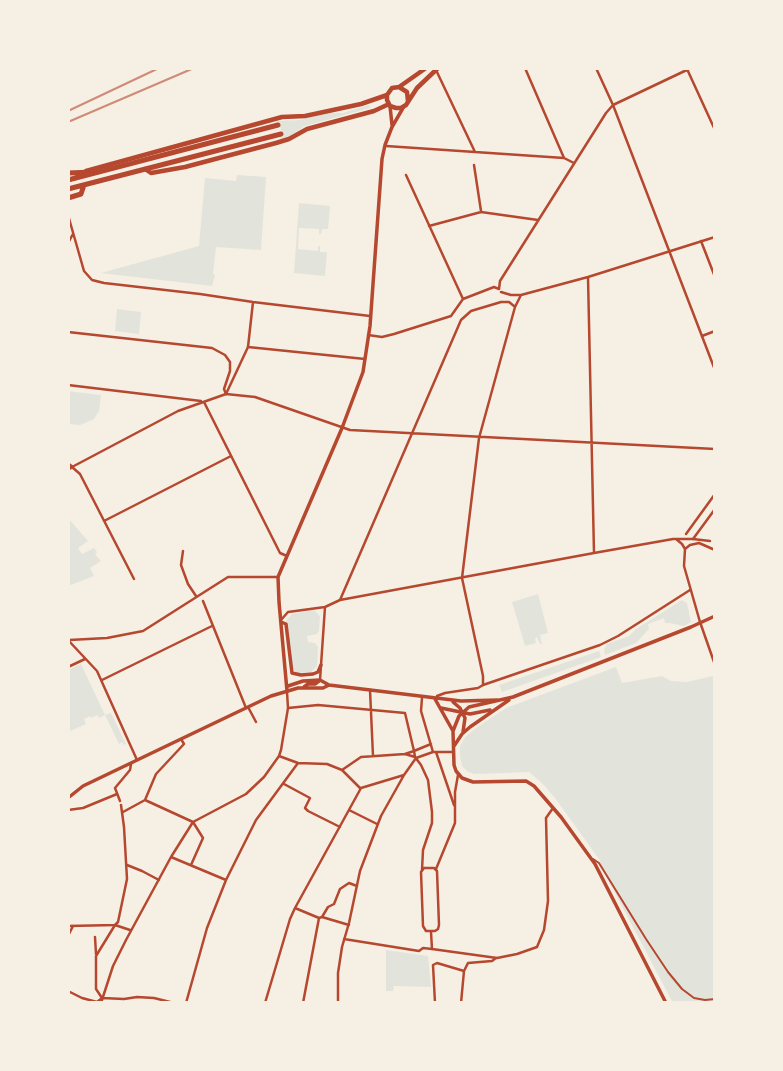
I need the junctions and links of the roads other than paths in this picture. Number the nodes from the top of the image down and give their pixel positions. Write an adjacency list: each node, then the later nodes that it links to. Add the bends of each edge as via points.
1 (426, 68): 6 (main road)
2 (525, 68): 17 (street)
3 (596, 68): 10 (street)
4 (437, 69): 8 (main road); 16 (street)
5 (688, 69): 10 (street); 13 (street)
6 (399, 87): 7 (main road, via 391,88); 8 (main road, via 407,92)
7 (387, 95): 9 (main road); 21 (main road, via 348,107 282,117)
8 (406, 104): 9 (main road, via 399,108); 12 (street)
9 (390, 105): 12 (street); 20 (main road, via 244,152 161,172)
10 (613, 105): 18 (street); 36 (street)
11 (278, 125): 22 (highway)
12 (392, 127): 15 (street)
13 (715, 130)
14 (281, 134): 20 (highway)
15 (385, 145): 16 (street); 45 (street)
16 (475, 152): 17 (street)
17 (564, 158): 18 (street)
18 (574, 163): 30 (street)
19 (474, 165): 28 (street)
20 (145, 169): 25 (highway)
21 (82, 172): 22 (highway); 24 (highway)
22 (102, 172): 24 (highway)
23 (405, 175): 31 (street)
24 (68, 176)
25 (84, 185): 26 (highway); 27 (highway, via 81,194)
26 (68, 189)
27 (68, 198)
28 (481, 212): 30 (street); 31 (street)
29 (68, 215): 32 (street)
30 (538, 220): 39 (street, via 500,281)
31 (429, 226): 41 (street)
32 (73, 234): 35 (street); 42 (street, via 84,271 92,280)
33 (715, 237): 34 (street)
34 (701, 241): 36 (street); 38 (street)
35 (68, 243)
36 (669, 251): 37 (street); 50 (street)
37 (589, 276): 40 (street); 62 (street)
38 (715, 277)
39 (500, 290): 40 (street); 41 (street, via 494,287); 43 (street)
40 (521, 295): 44 (street)
41 (463, 299): 46 (street)
42 (253, 302): 45 (street); 51 (street)
43 (501, 302): 44 (street); 46 (street)
44 (514, 307): 61 (street)
45 (370, 316): 49 (street)
46 (456, 317): 49 (street, via 382,337); 60 (street)
47 (715, 331): 50 (street)
48 (68, 332): 55 (street, via 212,348 230,362)
49 (368, 335): 52 (street)
50 (702, 336): 53 (street)
51 (248, 346): 52 (street); 55 (street)
52 (365, 359): 59 (street)
53 (715, 370)
54 (68, 385): 56 (street)
55 (226, 394): 57 (street); 59 (street, via 255,397)
56 (183, 399): 57 (street); 58 (street)
57 (204, 402): 58 (street); 64 (street)
58 (184, 408): 65 (street)
59 (342, 428): 60 (street); 78 (street)
60 (413, 433): 61 (street); 84 (street)
61 (479, 438): 62 (street); 80 (street)
62 (592, 442): 63 (street); 77 (street)
63 (715, 449)
64 (231, 456): 68 (street); 78 (street, via 280,553)
65 (69, 467): 68 (street, via 79,474)
66 (715, 494): 69 (street)
67 (715, 509): 70 (street)
68 (104, 521): 81 (street)
69 (686, 534)
70 (693, 538): 71 (street); 72 (street)
71 (676, 539): 74 (street); 77 (street)
72 (712, 540): 73 (street)
73 (708, 547): 74 (street, via 694,543); 75 (street)
74 (685, 549): 82 (street)
75 (715, 550)
76 (183, 551): 83 (street, via 181,565)
77 (594, 553): 80 (street)
78 (287, 556): 79 (street)
79 (278, 577): 83 (street, via 228,577); 88 (street)
80 (462, 578): 84 (street); 99 (street)
81 (134, 579)
82 (690, 590): 89 (street); 99 (street, via 600,645)
83 (196, 597): 91 (street, via 143,631)
84 (340, 600): 86 (street)
85 (203, 601): 90 (street)
86 (325, 607): 88 (street, via 288,612); 94 (street)
87 (715, 616): 89 (street)
88 (281, 621): 94 (street, via 286,624 292,673 313,674); 100 (street)
89 (700, 622): 93 (street); 104 (street)
90 (212, 626): 97 (street); 108 (street)
91 (69, 640): 92 (street)
92 (85, 659): 95 (street); 97 (street)
93 (714, 662)
94 (321, 665): 96 (street)
95 (68, 667)
96 (320, 680): 98 (street); 100 (street); 101 (street)
97 (102, 681): 126 (street)
98 (329, 685): 101 (street); 102 (street)
99 (482, 685): 105 (street)
100 (289, 686): 101 (street); 108 (street); 109 (street)
101 (301, 688)
102 (370, 691): 103 (street); 112 (street)
103 (422, 697): 105 (street); 118 (street, via 421,711)
104 (513, 697): 107 (street); 111 (street)
105 (434, 698): 106 (street); 110 (street)
106 (452, 700): 107 (street); 113 (street)
107 (500, 701): 113 (street, via 469,707)
108 (247, 707): 114 (street); 117 (street)
109 (288, 708): 112 (street, via 318,705); 123 (street)
110 (441, 708): 113 (street); 115 (street)
111 (494, 709): 113 (street); 116 (street)
112 (369, 711): 120 (street, via 405,713); 124 (street)
113 (462, 713): 115 (street); 116 (street)
114 (257, 722)
115 (453, 731): 119 (street)
116 (462, 734): 119 (street)
117 (181, 739): 126 (street); 136 (street, via 184,744 156,774)
118 (431, 744): 120 (street); 121 (street)
119 (453, 750): 121 (street); 130 (street)
120 (414, 751): 122 (street); 125 (street)
121 (434, 752): 125 (street); 140 (street)
122 (405, 754): 124 (street); 125 (street)
123 (279, 756): 127 (street); 142 (street, via 246,794)
124 (373, 756): 129 (street, via 360,757)
125 (415, 757): 131 (street); 150 (street, via 428,780 432,812)
126 (137, 761): 128 (street)
127 (298, 763): 129 (street, via 327,764); 132 (street)
128 (131, 764): 134 (street, via 115,788); 135 (street)
129 (342, 770): 133 (street)
130 (458, 774): 137 (street, via 470,781 526,781); 140 (street)
131 (404, 775): 133 (street); 143 (street)
132 (283, 783): 144 (street, via 310,798 306,810); 152 (street, via 256,820)
133 (360, 788): 139 (street)
134 (117, 794): 138 (street); 141 (street)
135 (69, 795)
136 (145, 800): 141 (street); 142 (street)
137 (553, 808): 146 (street); 167 (street, via 546,818 548,901 540,942 535,949)
138 (68, 810)
139 (348, 810): 143 (street); 144 (street)
140 (456, 811): 149 (street)
141 (123, 812): 147 (street)
142 (193, 822): 145 (street); 148 (street, via 203,838)
143 (378, 824): 153 (street)
144 (340, 827): 154 (street)
145 (171, 857): 148 (street); 151 (street)
146 (590, 857): 172 (lane, via 599,863 682,989 694,998); 182 (street)
147 (127, 865): 151 (street); 156 (street)
148 (191, 865): 152 (street)
149 (436, 869): 150 (street); 161 (street, via 439,925)
150 (422, 870): 161 (street, via 423,926)
151 (159, 880): 160 (street)
152 (226, 880): 176 (street)
153 (357, 886): 155 (street, via 349,883 340,889); 157 (street)
154 (295, 908): 155 (street); 177 (street)
155 (321, 917): 157 (street); 178 (street)
156 (115, 925): 159 (street); 160 (street); 166 (street)
157 (349, 925): 164 (street)
158 (68, 926): 159 (street)
159 (73, 926): 162 (street)
160 (131, 930): 171 (street)
161 (431, 932): 165 (street)
162 (68, 936)
163 (95, 937): 166 (street)
164 (344, 939): 165 (street); 179 (street)
165 (432, 949): 167 (street)
166 (96, 956): 171 (street, via 96,989)
167 (497, 958): 168 (street, via 468,963)
168 (464, 971): 180 (street, via 433,965); 181 (street)
169 (68, 991): 171 (street, via 97,1002)
170 (137, 997): 171 (street); 174 (street); 175 (street)
171 (102, 998): 173 (street)
172 (715, 999)
173 (101, 1003)
174 (138, 1003)
175 (174, 1003)
176 (186, 1003)
177 (265, 1003)
178 (303, 1003)
179 (338, 1003)
180 (435, 1003)
181 (461, 1003)
182 (666, 1003)

